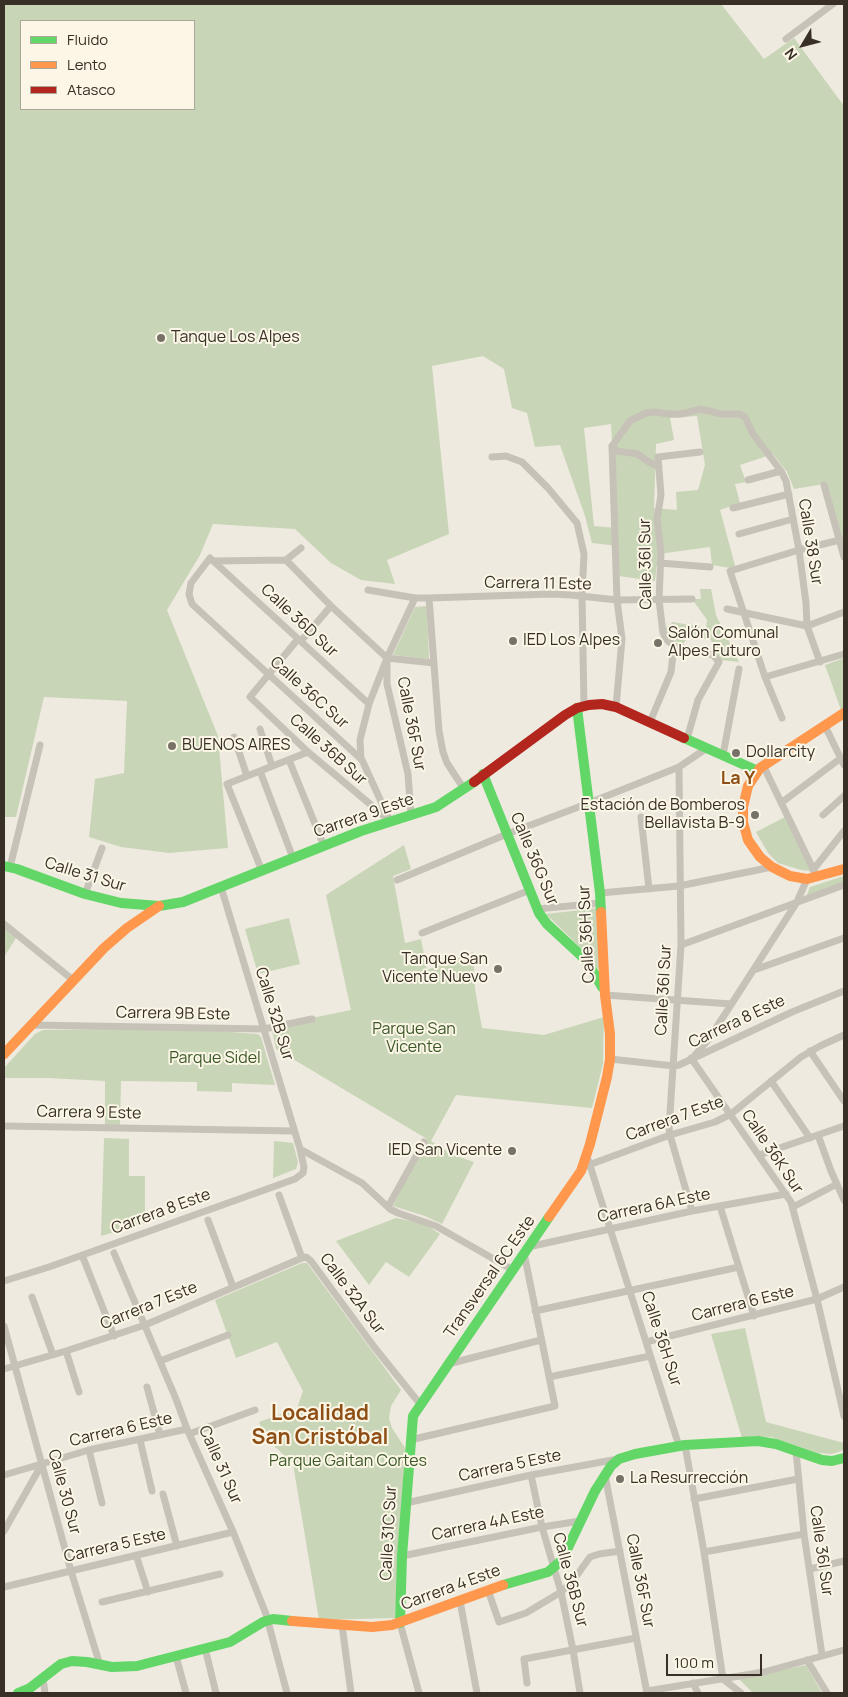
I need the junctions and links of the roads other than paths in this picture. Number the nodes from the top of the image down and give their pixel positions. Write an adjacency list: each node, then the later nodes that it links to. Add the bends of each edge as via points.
1 (833, 4): 2 (street)
2 (786, 39)
3 (612, 446): 6 (street, via 617,451 638,454); 7 (street, Calle 38 Sur, via 630,421 646,413 681,414 701,409 739,414); 27 (street)
4 (700, 452): 6 (street, Calle 36I Sur, via 658,457)
5 (492, 457): 23 (street, Calle 36H Sur, via 506,456 522,462 577,523 584,554)
6 (659, 467): 20 (street, Calle 36I Sur, via 661,495 657,519)
7 (781, 471): 8 (street); 10 (street, Calle 38 Sur)
8 (748, 480)
9 (824, 485): 14 (street)
10 (789, 494): 11 (street); 12 (street, Calle 38 Sur)
11 (733, 508)
12 (793, 519): 13 (street); 16 (street, Calle 38 Sur)
13 (739, 534)
14 (840, 540): 16 (street); 17 (street)
15 (301, 548): 19 (street)
16 (799, 550): 32 (street, via 730,571); 33 (street, Calle 38 Sur)
17 (844, 557)
18 (212, 559): 19 (street); 34 (street, Calle 36D Sur); 41 (street, Calle 36C Sur, via 191,583 189,598 194,607)
19 (286, 560): 29 (street, Calle 36F Sur)
20 (660, 563): 21 (street); 28 (street, Calle 36I Sur)
21 (710, 567)
22 (368, 590): 24 (street, Carrera 11 Este)
23 (582, 596): 25 (street, Carrera 11 Este); 27 (street, Carrera 11 Este); 44 (street, Calle 36H Sur)
24 (415, 598): 25 (street, Carrera 11 Este); 37 (street)
25 (429, 598): 39 (street)
26 (692, 599): 28 (street, Carrera 11 Este)
27 (617, 600): 28 (street, Carrera 11 Este); 45 (street, via 622,639)
28 (659, 600): 35 (street, Calle 36I Sur, via 662,630)
29 (331, 606): 34 (street); 37 (street, Calle 36F Sur)
30 (727, 609): 32 (street)
31 (844, 612): 33 (street)
32 (744, 613): 33 (street); 42 (street)
33 (807, 626): 38 (street, Calle 38 Sur)
34 (300, 640): 41 (street); 43 (street, Calle 36D Sur)
35 (674, 646): 48 (street, via 671,672); 52 (street, via 713,654 718,660 698,700)
36 (844, 654): 38 (street)
37 (387, 658): 39 (street); 43 (street); 70 (street, Calle 36F Sur, via 387,684 408,774)
38 (820, 662): 42 (street)
39 (434, 663): 66 (street, via 437,718 443,752)
40 (739, 669): 56 (street)
41 (268, 674): 55 (street, Calle 36B Sur, via 250,697); 59 (street, Calle 36C Sur)
42 (766, 677): 47 (street)
43 (369, 704): 59 (street, via 360,740)
44 (581, 707): 45 (street, via 602,704); 64 (street, Carrera 9 Este); 68 (street, Calle 36H Sur)
45 (616, 707): 48 (street)
46 (844, 713): 49 (street)
47 (782, 718)
48 (650, 722): 52 (street)
49 (834, 722): 57 (street); 62 (street)
50 (260, 730): 60 (street)
51 (234, 737): 65 (street)
52 (687, 739): 54 (street)
53 (40, 745): 79 (street)
54 (708, 748): 56 (street); 61 (street)
55 (308, 752): 58 (street); 73 (street, Calle 36B Sur)
56 (723, 755): 62 (street)
57 (842, 759): 69 (street)
58 (289, 760): 60 (street); 76 (street)
59 (362, 760): 73 (street, Calle 36C Sur)
60 (272, 766): 63 (street)
61 (678, 766): 68 (street); 86 (street, Calle 36I Sur)
62 (760, 768): 69 (street); 80 (street, via 745,793 743,822 753,849)
63 (260, 771): 65 (street); 78 (street)
64 (483, 774): 66 (street, Carrera 9 Este); 75 (street, Calle 36G Sur)
65 (247, 776): 82 (street, via 227,784)
66 (464, 789): 70 (street, Carrera 9 Este, via 436,807)
67 (844, 796): 71 (street)
68 (589, 803): 75 (street); 91 (street, Calle 36H Sur)
69 (781, 803): 83 (street)
70 (411, 815): 73 (street, Carrera 9 Este)
71 (823, 815)
72 (641, 817): 88 (street)
73 (390, 822): 76 (street, Carrera 9 Este)
74 (844, 831): 83 (street)
75 (507, 834): 84 (street); 89 (street, Calle 36G Sur)
76 (324, 846): 78 (street, Carrera 9 Este)
77 (102, 848): 90 (street)
78 (293, 858): 82 (street, Carrera 9 Este)
79 (7, 866): 90 (street, Calle 31 Sur)
80 (772, 868): 83 (street, via 790,876); 86 (street)
81 (844, 869): 83 (street)
82 (262, 870): 87 (street, Carrera 9 Este)
83 (812, 875): 92 (street)
84 (397, 880)
85 (844, 885): 92 (street)
86 (679, 886): 88 (street); 98 (street, Calle 36I Sur)
87 (221, 887): 93 (street, Carrera 9 Este, via 183,902); 107 (street, Calle 32B Sur)
88 (649, 889): 91 (street)
89 (530, 890): 94 (street, Calle 36G Sur); 96 (street)
90 (85, 894): 93 (street, Calle 31 Sur)
91 (601, 898): 94 (street); 102 (street, Calle 36H Sur)
92 (797, 902): 98 (street); 99 (street)
93 (159, 906): 100 (street, Carrera 9 Este, via 122,932)
94 (537, 909): 102 (street, Calle 36G Sur, via 586,960)
95 (4, 924): 100 (street)
96 (422, 933)
97 (844, 938): 99 (street)
98 (681, 945): 103 (street, Calle 36I Sur)
99 (754, 970): 104 (street)
100 (73, 980): 106 (street, Carrera 9 Este)
101 (844, 991): 111 (street, Carrera 8 Este)
102 (605, 995): 103 (street); 112 (street, Calle 36H Sur)
103 (678, 999): 104 (street); 113 (street, Calle 36I Sur)
104 (731, 1004): 111 (street)
105 (312, 1019): 107 (street, Carrera 9B Este)
106 (31, 1025): 107 (street, Carrera 9B Este); 110 (street, Carrera 9 Este)
107 (264, 1029): 119 (street, Calle 32B Sur)
108 (844, 1035): 109 (street, Carrera 7 Este)
109 (810, 1051): 114 (street, Carrera 7 Este); 115 (street)
110 (4, 1054)
111 (691, 1058): 113 (street, Carrera 8 Este); 116 (street, Calle 36K Sur)
112 (610, 1059): 113 (street); 126 (street, Calle 36H Sur)
113 (674, 1066): 120 (street, Calle 36I Sur)
114 (771, 1081): 116 (street, Carrera 7 Este); 122 (street)
115 (844, 1101)
116 (731, 1114): 120 (street, Carrera 7 Este); 125 (street, Calle 36K Sur)
117 (4, 1126): 119 (street, Carrera 9 Este)
118 (844, 1126): 121 (street)
119 (294, 1131): 124 (street, Calle 32B Sur)
120 (670, 1135): 126 (street, Carrera 7 Este); 134 (street, Calle 36I Sur)
121 (818, 1135): 122 (street); 127 (street)
122 (810, 1138): 125 (street)
123 (424, 1142): 132 (street)
124 (300, 1149): 132 (street, via 362,1183); 139 (street, Carrera 8 Este, via 304,1170 295,1179)
125 (759, 1155): 128 (street, Calle 36K Sur)
126 (586, 1162): 136 (street, Calle 36H Sur); 137 (street, Transversal 6C Este)
127 (837, 1184): 130 (street); 133 (street)
128 (786, 1194): 131 (street, Carrera 6A Este); 133 (street, Calle 36K Sur)
129 (279, 1195): 140 (street, Calle 32A Sur)
130 (844, 1200)
131 (720, 1206): 134 (street, Carrera 6A Este); 141 (street)
132 (388, 1207): 142 (street, via 436,1226)
133 (793, 1207): 148 (street, Calle 36K Sur)
134 (692, 1211): 136 (street, Carrera 6A Este)
135 (208, 1220): 144 (street)
136 (610, 1228): 137 (street, Carrera 6A Este); 146 (street, Calle 36H Sur)
137 (526, 1250): 142 (street, Transversal 6C Este); 149 (street)
138 (114, 1253): 151 (street, Calle 31 Sur)
139 (82, 1255): 143 (street, Carrera 8 Este); 154 (street)
140 (302, 1258): 144 (street, Carrera 7 Este); 167 (street, Calle 32A Sur, via 310,1259)
141 (739, 1268): 146 (street); 150 (street)
142 (513, 1270): 161 (street, Transversal 6C Este)
143 (4, 1281)
144 (232, 1287): 151 (street, Carrera 7 Este)
145 (844, 1287): 148 (street, Carrera 6 Este)
146 (630, 1291): 149 (street); 156 (street, Calle 36H Sur)
147 (32, 1297): 158 (street)
148 (817, 1299): 150 (street, Carrera 6 Este); 169 (street, Calle 36K Sur)
149 (535, 1311): 155 (street)
150 (754, 1316): 156 (street, Carrera 6 Este)
151 (145, 1325): 154 (street, Carrera 7 Este); 160 (street, Calle 31 Sur)
152 (4, 1326): 162 (street, Calle 30 Sur)
153 (228, 1335): 160 (street)
154 (114, 1336): 157 (street, Carrera 7 Este)
155 (541, 1340): 161 (street); 164 (street)
156 (646, 1342): 159 (street, Calle 36H Sur)
157 (66, 1351): 158 (street, Carrera 7 Este); 166 (street)
158 (53, 1355): 162 (street, Carrera 7 Este)
159 (650, 1356): 164 (street); 174 (street, Calle 36H Sur)
160 (160, 1361): 170 (street, Calle 31 Sur)
161 (448, 1364): 167 (street, Transversal 6C Este)
162 (15, 1366): 163 (street, Carrera 7 Este); 179 (street, Calle 30 Sur)
163 (4, 1369)
164 (549, 1377): 173 (street, via 554,1406)
165 (146, 1387): 171 (street)
166 (79, 1392)
167 (420, 1404): 173 (street, Calle 31C Sur, via 413,1416)
168 (255, 1410): 170 (street, Carrera 6 Este)
169 (844, 1416)
170 (188, 1431): 171 (street, Carrera 6 Este); 192 (street, Calle 31 Sur)
171 (160, 1435): 172 (street, Carrera 6 Este)
172 (140, 1440): 175 (street, Carrera 6 Este); 184 (street)
173 (410, 1440): 187 (street, Calle 31C Sur)
174 (682, 1446): 176 (street, via 758,1440); 178 (street); 186 (street, Calle 36H Sur)
175 (89, 1450): 179 (street, Carrera 6 Este); 188 (street)
176 (796, 1451): 177 (street, via 822,1460); 183 (street, Calle 36I Sur)
177 (844, 1458)
178 (620, 1459): 180 (street); 182 (street, Carrera 5 Este)
179 (42, 1464): 181 (street, Carrera 6 Este); 191 (street); 202 (street, Calle 30 Sur)
180 (605, 1474): 189 (street); 195 (street, Calle 36F Sur)
181 (4, 1475)
182 (531, 1475): 187 (street, Carrera 5 Este); 190 (street, Calle 36B Sur)
183 (798, 1479): 186 (street); 193 (street, Calle 36I Sur)
184 (152, 1490)
185 (163, 1494): 194 (street)
186 (694, 1499): 196 (street, Calle 36H Sur)
187 (406, 1502): 198 (street, Calle 31C Sur)
188 (102, 1503)
189 (580, 1521): 190 (street, Carrera 4A Este); 200 (street, via 562,1560)
190 (542, 1527): 198 (street, Carrera 4A Este); 200 (street, Calle 36B Sur)
191 (4, 1531)
192 (233, 1532): 194 (street, Carrera 5 Este); 210 (street, Calle 31 Sur)
193 (804, 1534): 196 (street); 201 (street, Calle 36I Sur)
194 (178, 1546): 197 (street, Carrera 5 Este)
195 (620, 1551): 207 (street, via 590,1557 572,1582); 213 (street, Calle 36F Sur)
196 (704, 1552): 222 (street, Calle 36H Sur)
197 (136, 1555): 202 (street, Carrera 5 Este); 206 (street)
198 (402, 1556): 211 (street, Calle 31C Sur)
199 (844, 1561): 201 (street)
200 (553, 1569): 205 (street, Carrera 4 Este); 207 (street, Calle 36B Sur)
201 (810, 1569): 217 (street, Calle 36I Sur)
202 (70, 1571): 204 (street, Carrera 5 Este); 220 (street, Calle 30 Sur)
203 (220, 1574): 206 (street)
204 (4, 1587)
205 (488, 1590): 207 (street, via 499,1622 526,1613); 208 (street, Carrera 4 Este)
206 (148, 1592): 209 (street)
207 (560, 1592): 215 (street, Calle 36B Sur)
208 (460, 1601): 211 (street, Carrera 4 Este); 233 (street)
209 (102, 1602)
210 (268, 1620): 212 (street, Carrera 4 Este); 214 (street, via 230,1642); 230 (street, Calle 31 Sur)
211 (400, 1623): 212 (street, Carrera 4 Este, via 378,1627); 232 (street, Calle 31C Sur)
212 (342, 1625): 231 (street)
213 (636, 1638): 215 (street); 225 (street, Calle 36F Sur)
214 (205, 1648): 218 (street); 229 (street)
215 (573, 1650): 223 (street, via 524,1659); 234 (street, Calle 36B Sur)
216 (844, 1650): 217 (street)
217 (822, 1655): 219 (street)
218 (176, 1656): 220 (street, via 131,1667); 228 (street)
219 (807, 1660): 222 (street); 237 (street)
220 (100, 1665): 221 (street, via 72,1660)
221 (43, 1678): 226 (street); 227 (street)
222 (723, 1679): 224 (street); 236 (street)
223 (528, 1683)
224 (693, 1683): 225 (street); 235 (street)
225 (647, 1692)
226 (18, 1693)
227 (46, 1693)
228 (186, 1693)
229 (216, 1693)
230 (287, 1693)
231 (351, 1693)
232 (419, 1693)
233 (477, 1693)
234 (580, 1693)
235 (698, 1693)
236 (741, 1693)
237 (827, 1693)

